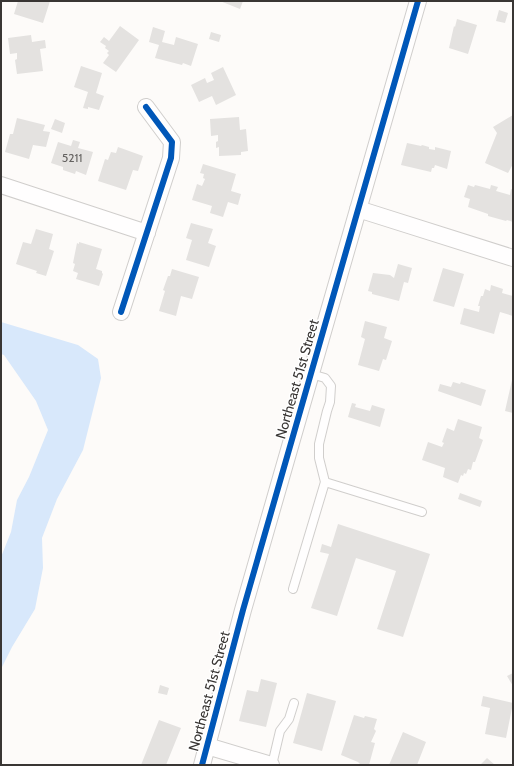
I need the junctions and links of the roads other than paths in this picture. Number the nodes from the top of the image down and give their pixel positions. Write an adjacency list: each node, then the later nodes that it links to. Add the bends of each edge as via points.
1 (418, 1): 4 (street, Northeast 51st Street)
2 (146, 107): 5 (street, via 172,142 171,158)
3 (1, 186): 5 (street)
4 (358, 209): 6 (street); 8 (street, Northeast 51st Street)
5 (147, 233): 7 (street)
6 (513, 258)
7 (121, 312)
8 (310, 374): 9 (lane, via 325,378 331,386 330,402 319,444 319,458); 13 (street, Northeast 51st Street)
9 (325, 482): 10 (lane); 11 (lane)
10 (422, 512)
11 (293, 589)
12 (294, 703): 15 (lane, via 289,719 280,731)
13 (207, 746): 14 (street, Northeast 51st Street); 15 (street)
14 (202, 765)
15 (271, 765)

